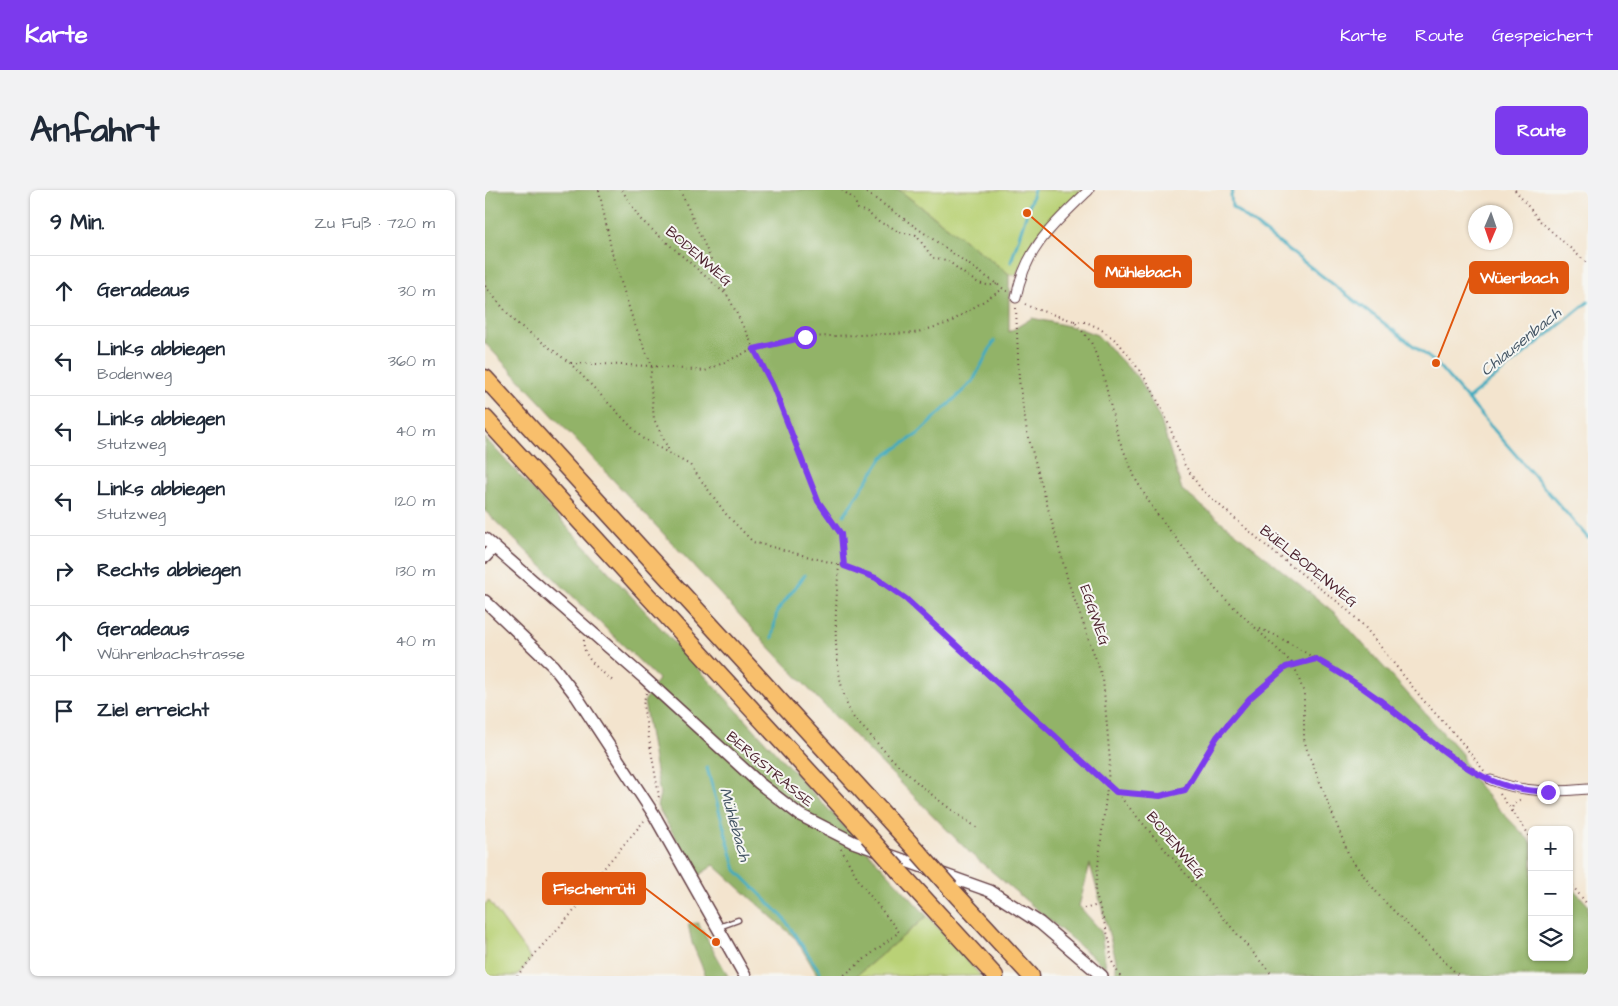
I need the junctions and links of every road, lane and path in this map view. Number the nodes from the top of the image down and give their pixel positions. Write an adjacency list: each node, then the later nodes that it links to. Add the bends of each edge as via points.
1 (599, 190): 17 (path, via 613,257)
2 (622, 190): 11 (path, BODENWEG, via 640,219)
3 (680, 190): 11 (path)
4 (842, 190): 9 (path, via 854,199 858,208 880,223 898,232 916,235 933,258 947,260 956,270 977,282 990,287)
5 (863, 190): 9 (path)
6 (1089, 190): 12 (street, via 1039,242 1023,271)
7 (1515, 190): 8 (path, via 1540,221)
8 (1588, 264)
9 (997, 284): 15 (path, via 1003,289 949,323 914,333 805,337)
10 (485, 286): 16 (path, via 514,320)
11 (728, 296): 15 (path, BODENWEG)
12 (1016, 298): 14 (path, BÜELBODENWEG, via 1032,308)
13 (1017, 319): 33 (path, EGGWEG, via 1019,380 1027,432 1069,584 1103,679 1110,762)
14 (1074, 322): 26 (path, via 1097,353 1118,437 1154,510 1217,591); 32 (path, BÜELBODENWEG, via 1086,322 1118,342 1149,384 1184,464 1201,489 1363,626)
15 (754, 349): 17 (path, via 705,371); 24 (path, BODENWEG, via 773,386 818,501 841,534)
16 (570, 363): 17 (path); 20 (path, via 642,438)
17 (651, 366): 20 (path, via 654,419)
18 (485, 378): 50 (highway, bridge)
19 (485, 418): 49 (highway, bridge)
20 (670, 454): 23 (path, via 690,465 726,514 753,542)
21 (489, 543): 22 (street, BERGSTRASSE); 27 (street, BERGSTRASSE)
22 (485, 557)
23 (839, 565): 24 (path); 37 (path, via 835,611 838,659 851,714 898,768)
24 (844, 566): 33 (path, BODENWEG, via 876,578 906,599)
25 (485, 601): 36 (street, via 519,631 559,674)
26 (1258, 628): 28 (path); 29 (path)
27 (591, 631): 30 (path, via 583,641 583,648 589,659); 31 (street, BERGSTRASSE)
28 (1316, 659): 29 (path); 32 (path, via 1349,678 1417,732)
29 (1293, 665): 35 (path, via 1286,667 1245,704 1217,737 1185,790 1160,796); 54 (path, via 1304,693 1305,744 1350,858 1381,898)
30 (614, 682)
31 (651, 684): 36 (path, via 643,705 659,796); 39 (street, BERGSTRASSE, via 781,802)
32 (1491, 780): 34 (street, via 1505,786 1537,791); 38 (path, BÜELBODENWEG)
33 (1106, 784): 35 (path, BODENWEG); 41 (path, EGGWEG, via 1096,874)
34 (1588, 789)
35 (1116, 792): 53 (path, BODENWEG)
36 (653, 813): 45 (street); 46 (path, via 604,868 584,900)
37 (979, 829)
38 (1528, 834)
39 (836, 835): 48 (path, via 843,855 861,884 899,932); 51 (street, BERGSTRASSE, via 990,891 1040,923)
40 (1573, 887): 42 (path)
41 (1098, 905): 43 (path); 52 (path, EGGWEG, via 1110,942 1111,960)
42 (1588, 905)
43 (1084, 909)
44 (738, 920): 45 (lane)
45 (719, 927): 47 (street)
46 (517, 976)
47 (745, 976)
48 (843, 976)
49 (995, 976)
50 (1031, 976)
51 (1102, 976)
52 (1121, 976)
53 (1273, 976)
54 (1459, 976)

